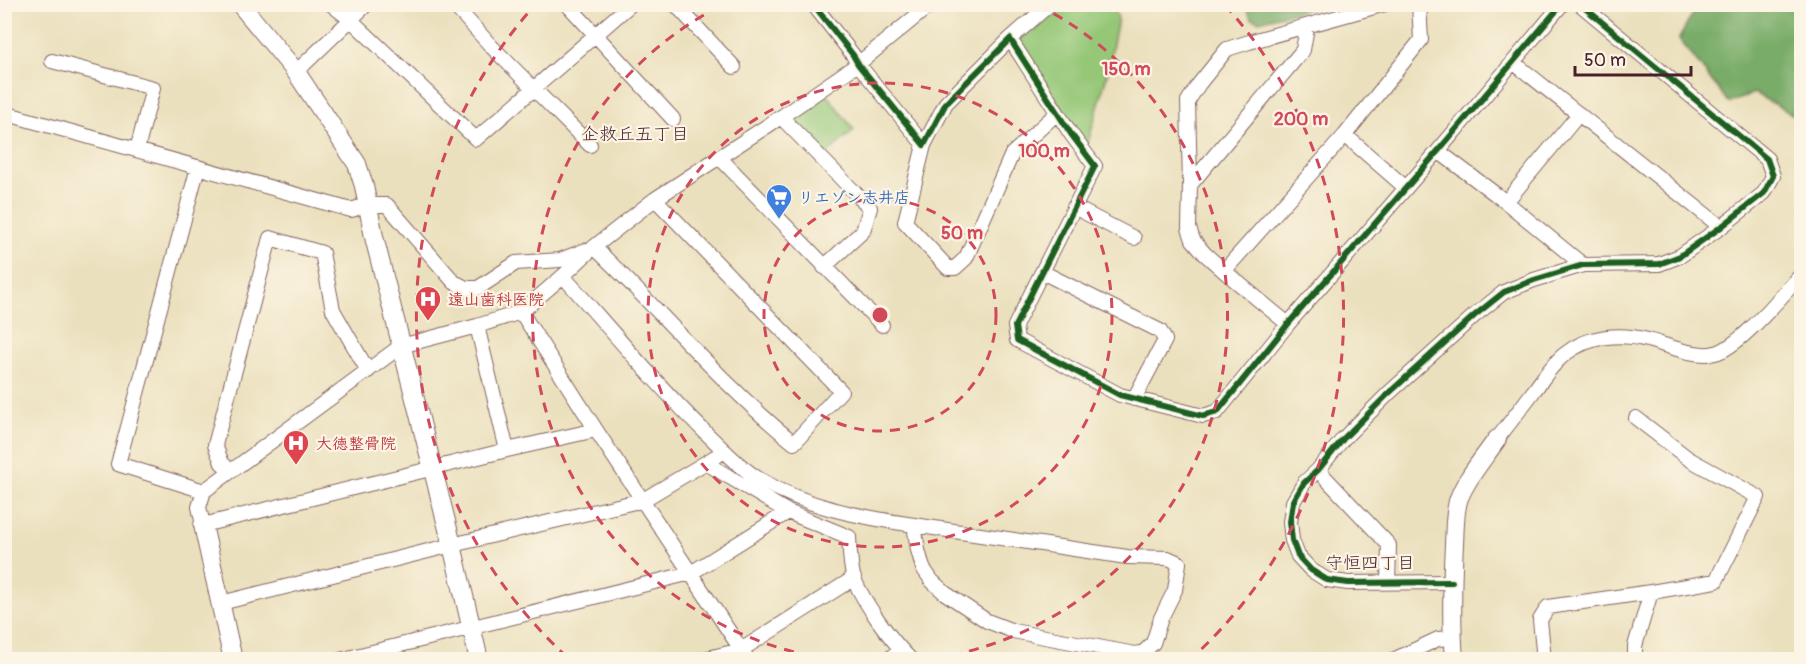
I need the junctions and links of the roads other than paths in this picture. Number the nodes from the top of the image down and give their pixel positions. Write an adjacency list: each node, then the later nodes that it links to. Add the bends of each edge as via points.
1 (240, 4): 23 (street)
2 (331, 4): 15 (street)
3 (367, 4): 15 (street)
4 (453, 4): 24 (street)
5 (567, 4): 17 (street)
6 (631, 4): 17 (street)
7 (675, 4): 22 (street)
8 (813, 4): 21 (street)
9 (1050, 4): 18 (street)
10 (1385, 4): 16 (street)
11 (1419, 4): 30 (street, via 1421,40)
12 (1562, 4): 20 (street)
13 (1580, 4): 43 (street, via 1767,159 1773,176 1764,193)
14 (923, 7): 21 (street)
15 (351, 20): 23 (street); 24 (street, via 476,139)
16 (1307, 27): 37 (street, via 1303,50); 37 (street, via 1227,49 1199,84 1188,101)
17 (596, 35): 24 (street); 29 (street)
18 (1010, 39): 26 (street); 32 (street, via 946,103)
19 (52, 61): 33 (street, via 153,88)
20 (1514, 62): 27 (street); 34 (street)
21 (858, 64): 28 (street); 32 (street)
22 (734, 67)
23 (296, 72): 41 (street, via 357,164)
24 (534, 90): 31 (street)
25 (4, 113): 33 (street)
26 (1057, 113): 32 (street, via 1012,154 966,258 955,268 948,268 905,222); 42 (street, via 1095,166)
27 (1579, 114): 40 (street); 43 (street)
28 (781, 117): 35 (street); 47 (street, via 870,208 862,231)
29 (673, 119)
30 (1345, 135): 38 (street); 48 (street)
31 (590, 145)
32 (924, 145)
33 (136, 150): 36 (street)
34 (1438, 151): 38 (street); 40 (street)
35 (718, 157): 39 (street); 47 (street)
36 (198, 167): 41 (street, via 351,210); 68 (street, via 118,465)
37 (1190, 185): 48 (street, via 1192,240)
38 (1406, 188): 53 (street)
39 (655, 199): 45 (street); 45 (street, via 841,391 794,443 731,388)
40 (1506, 202): 46 (street)
41 (367, 205): 45 (street, via 387,205 454,282 466,288 478,288 516,263 560,260); 56 (street)
42 (1074, 207): 44 (street); 49 (street)
43 (1721, 227): 46 (street, via 1680,256 1659,264)
44 (1134, 238)
45 (594, 247): 51 (street)
46 (1583, 265): 66 (street, via 1504,292 1389,393)
47 (824, 267): 54 (street)
48 (1224, 271): 53 (street)
49 (1042, 272): 58 (street, via 1015,326 1017,339); 58 (street, via 1160,331 1165,340)
50 (1802, 274): 61 (street, via 1744,335 1713,354 1630,336 1584,343 1551,368)
51 (563, 276): 52 (street); 63 (street, via 678,406)
52 (521, 312): 55 (street); 60 (street)
53 (1288, 324): 58 (street, via 1217,412 1203,416)
54 (882, 325)
55 (477, 326): 56 (street); 62 (street)
56 (401, 346): 57 (street); 65 (street)
57 (368, 371): 67 (street); 67 (street, via 333,310 322,253 270,238 215,445 222,463)
58 (1134, 399)
59 (1636, 418): 78 (street, via 1689,459 1758,497 1716,581)
60 (596, 430): 62 (street); 69 (street)
61 (1497, 439): 76 (street, via 1459,498)
62 (507, 450): 65 (street)
63 (725, 451): 64 (street); 72 (street, via 756,477 784,492 850,514)
64 (706, 463): 69 (street); 70 (street)
65 (431, 468): 71 (street); 73 (street)
66 (1318, 470): 77 (street, via 1389,545); 77 (street, via 1304,483 1293,502 1290,522 1298,556 1327,580)
67 (231, 471): 68 (street)
68 (204, 491): 71 (street, via 198,507)
69 (643, 500): 73 (street); 74 (street)
70 (788, 512): 74 (street); 75 (street, via 849,537)
71 (203, 525): 79 (street)
72 (914, 525): 72 (street, via 1127,557 1168,558 1179,563 1175,590 1154,644 1144,652 1135,654 1013,631 987,621 932,581 923,568)
73 (452, 545): 79 (street); 80 (street)
74 (691, 573): 80 (street); 82 (street)
75 (854, 578): 82 (street); 83 (street, via 874,613)
76 (1452, 582): 77 (street); 81 (street)
77 (1388, 583)
78 (1651, 592): 91 (street, via 1548,608 1540,620); 92 (street, via 1635,646)
79 (221, 603): 84 (street)
80 (472, 628): 85 (street); 86 (street)
81 (1452, 638): 89 (street, via 1438,639); 90 (street)
82 (745, 655): 87 (street)
83 (906, 655): 88 (street)
84 (233, 660)
85 (340, 660)
86 (479, 660)
87 (700, 660)
88 (887, 660)
89 (1393, 660)
90 (1454, 660)
91 (1544, 660)
92 (1635, 660)

